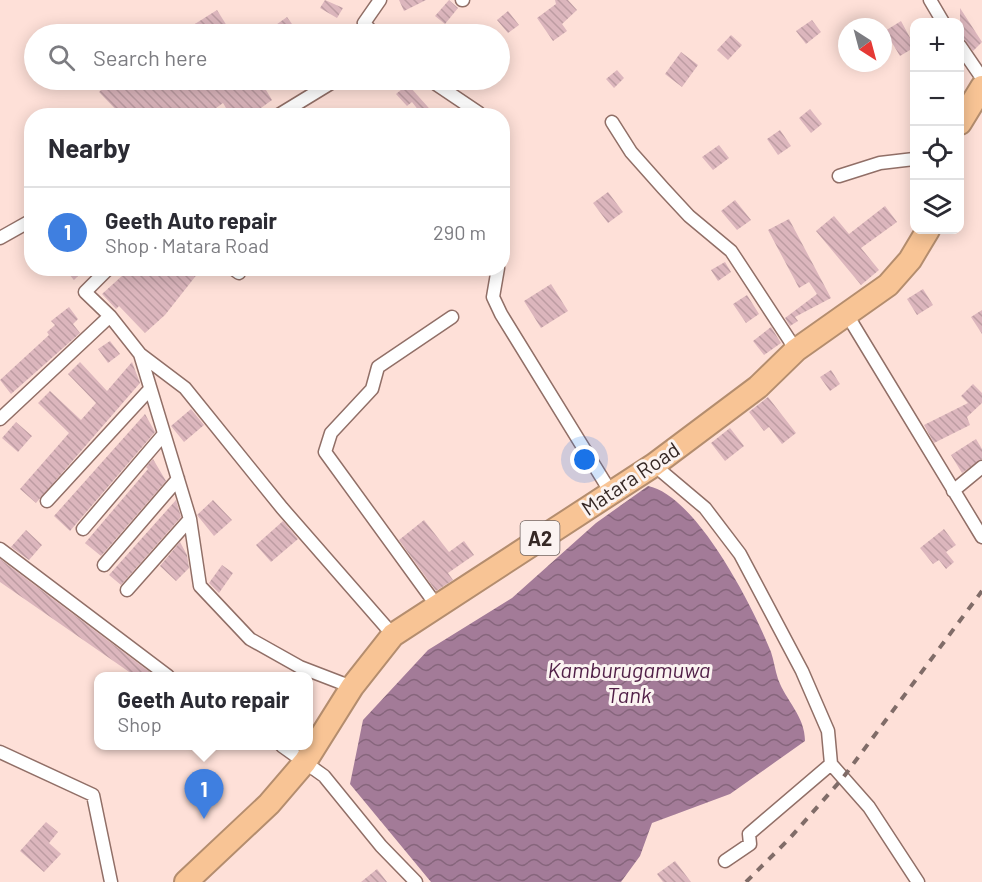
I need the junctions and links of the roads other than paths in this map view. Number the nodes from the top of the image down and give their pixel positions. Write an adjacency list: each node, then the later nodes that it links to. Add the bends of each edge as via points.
1 (380, 0): 4 (street)
2 (930, 0): 3 (street)
3 (941, 18)
4 (365, 24)
5 (964, 52): 6 (street)
6 (982, 78)
7 (982, 87): 12 (highway)
8 (320, 90): 10 (street)
9 (445, 90): 11 (street)
10 (291, 108)
11 (472, 108)
12 (964, 116)
13 (612, 122): 24 (street, via 656,181 689,216 731,251)
14 (910, 160): 15 (street, via 880,163)
15 (839, 176)
16 (24, 224): 18 (street)
17 (926, 234): 21 (highway, Matara Road / A2, via 888,285)
18 (0, 238)
19 (101, 276): 22 (street, via 85,292)
20 (497, 276): 32 (street, via 494,297 501,314)
21 (846, 314): 24 (highway, Matara Road / A2); 33 (street)
22 (110, 316): 25 (street); 27 (street)
23 (452, 316): 41 (street, via 378,367 372,389 331,433 325,452)
24 (796, 350): 29 (highway, Matara Road / A2, via 758,387)
25 (140, 354): 26 (street); 42 (street, via 185,388 282,508)
26 (150, 389): 28 (street); 34 (street)
27 (0, 419)
28 (164, 434): 31 (street); 36 (street)
29 (654, 465): 32 (highway, Matara Road / A2); 50 (street, via 705,508 740,554 824,721)
30 (982, 467): 33 (street)
31 (178, 479): 35 (street); 39 (street)
32 (610, 491): 41 (highway, Matara Road / A2)
33 (953, 491): 37 (street)
34 (48, 501)
35 (190, 519): 40 (street); 44 (street, via 200,586 243,632 300,667)
36 (83, 529)
37 (982, 537)
38 (0, 549): 43 (street)
39 (104, 565)
40 (128, 590)
41 (437, 606): 42 (highway, Matara Road / A2)
42 (393, 634): 44 (highway, Matara Road / A2)
43 (163, 672)
44 (352, 687): 45 (highway, Matara Road / A2)
45 (313, 749)
46 (288, 750): 49 (street)
47 (313, 750): 49 (highway, Matara Road / A2)
48 (0, 752): 52 (street, via 93,795)
49 (305, 762): 53 (highway, Matara Road / A2, via 270,804); 54 (street, via 324,776)
50 (831, 764): 51 (street, via 749,834 750,844); 55 (street, via 869,807)
51 (724, 861)
52 (111, 882)
53 (186, 882)
54 (416, 882)
55 (918, 882)

